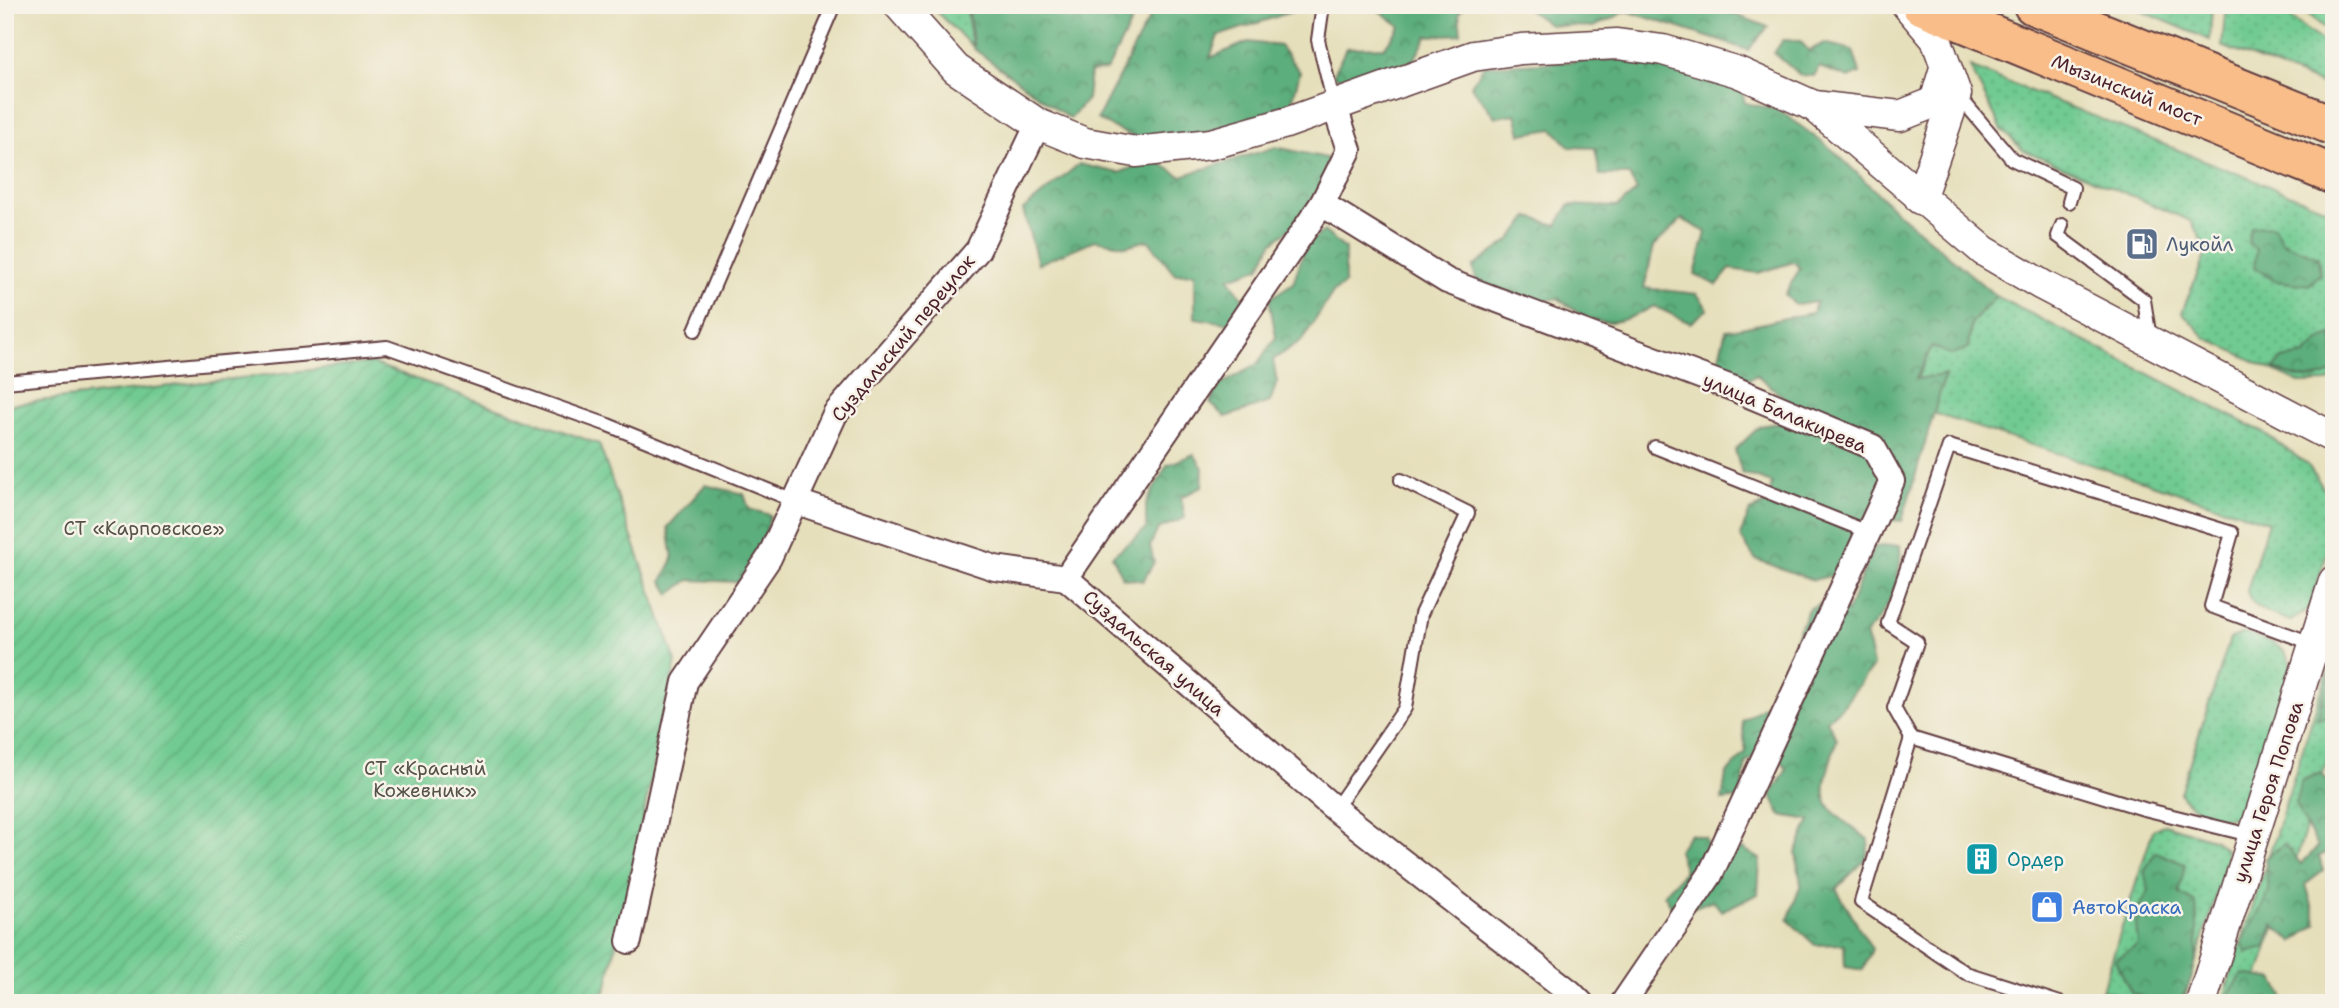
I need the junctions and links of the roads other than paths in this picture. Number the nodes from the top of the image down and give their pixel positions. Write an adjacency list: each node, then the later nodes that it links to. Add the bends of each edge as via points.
1 (834, 5): 18 (lane)
2 (899, 5): 11 (street, via 956,69)
3 (1323, 5): 9 (lane, via 1318,40)
4 (1908, 5): 7 (street, via 1936,39)
5 (1921, 5): 13 (main road, Мызинский мост)
6 (2033, 5): 12 (main road)
7 (1946, 65): 8 (street); 10 (street, via 1935,102 1900,116)
8 (1956, 94): 14 (street); 15 (lane, via 2012,159 2073,188)
9 (1334, 104): 10 (street, via 1473,56 1616,44 1662,50 1738,72); 11 (street, via 1211,144 1136,152 1085,143); 16 (street, Суздальская улица, via 1349,150)
10 (1814, 106): 14 (street)
11 (1038, 124): 24 (street, Суздальский переулок, via 978,250 835,414)
12 (2334, 125)
13 (2334, 175)
14 (1920, 199): 19 (street, via 1984,251)
15 (2069, 202)
16 (1322, 204): 25 (street, улица Балакирева, via 1447,281 1737,390 1872,447 1892,481); 26 (street, Суздальская улица)
17 (2062, 225): 19 (lane, via 2058,236 2144,300)
18 (695, 330)
19 (2151, 341): 21 (street)
20 (5, 382): 24 (lane, via 387,347 608,425)
21 (2334, 438)
22 (1655, 447): 25 (lane)
23 (1401, 480): 30 (lane, via 1468,513 1421,614 1405,708)
24 (797, 502): 26 (street, via 995,568); 32 (street, Суздальский переулок, via 769,558 685,682)
25 (1868, 532): 34 (street, улица Балакирева, via 1710,875)
26 (1066, 578): 30 (street, Суздальская улица)
27 (2334, 581): 28 (street, улица Героя Попова)
28 (2314, 644): 29 (lane, via 2211,606 2232,533 1949,446 1888,623 1917,642 1894,708); 31 (street, улица Героя Попова)
29 (1911, 738): 31 (lane, via 2144,809); 35 (lane, via 1861,902 1966,973)
30 (1335, 809): 33 (street, Суздальская улица)
31 (2254, 836): 36 (street, улица Героя Попова)
32 (629, 941)
33 (1581, 1003)
34 (1623, 1003)
35 (2060, 1003)
36 (2201, 1003)

